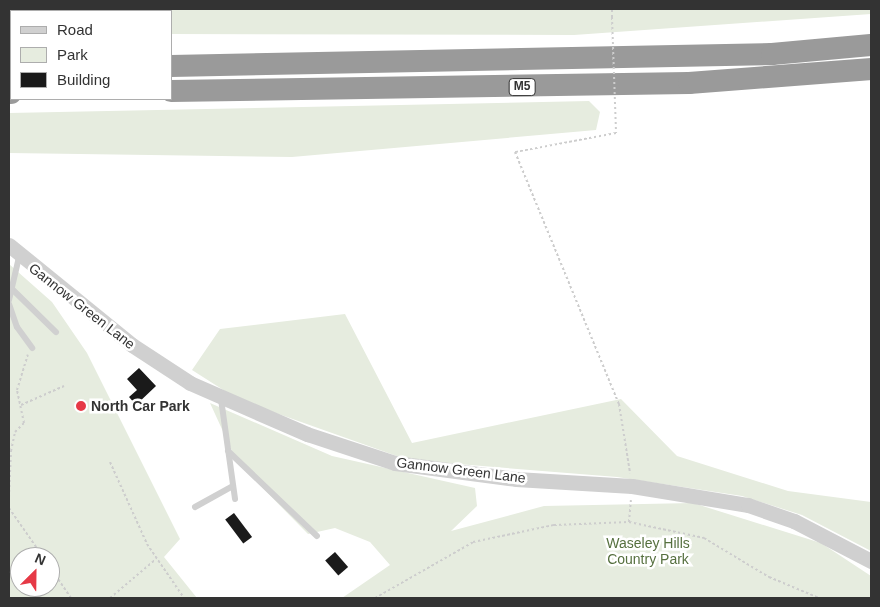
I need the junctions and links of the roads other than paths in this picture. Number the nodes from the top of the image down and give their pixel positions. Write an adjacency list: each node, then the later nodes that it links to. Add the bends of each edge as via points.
1 (871, 45): 2 (highway, M5, via 772,54)
2 (172, 66)
3 (871, 69): 4 (highway, M5, via 689,84)
4 (172, 92)
5 (9, 246): 6 (street, Gannow Green Lane)
6 (19, 257): 7 (lane); 12 (street, Gannow Green Lane, via 132,345)
7 (10, 285): 8 (lane); 10 (lane)
8 (9, 300)
9 (9, 304): 11 (lane, via 17,327)
10 (56, 332)
11 (32, 348)
12 (221, 399): 13 (lane); 18 (street, Gannow Green Lane, via 307,434 395,463 516,478 632,486 770,511)
13 (228, 451): 14 (lane); 17 (lane)
14 (233, 486): 15 (lane); 16 (lane)
15 (235, 499)
16 (196, 506)
17 (317, 536)
18 (871, 562)

